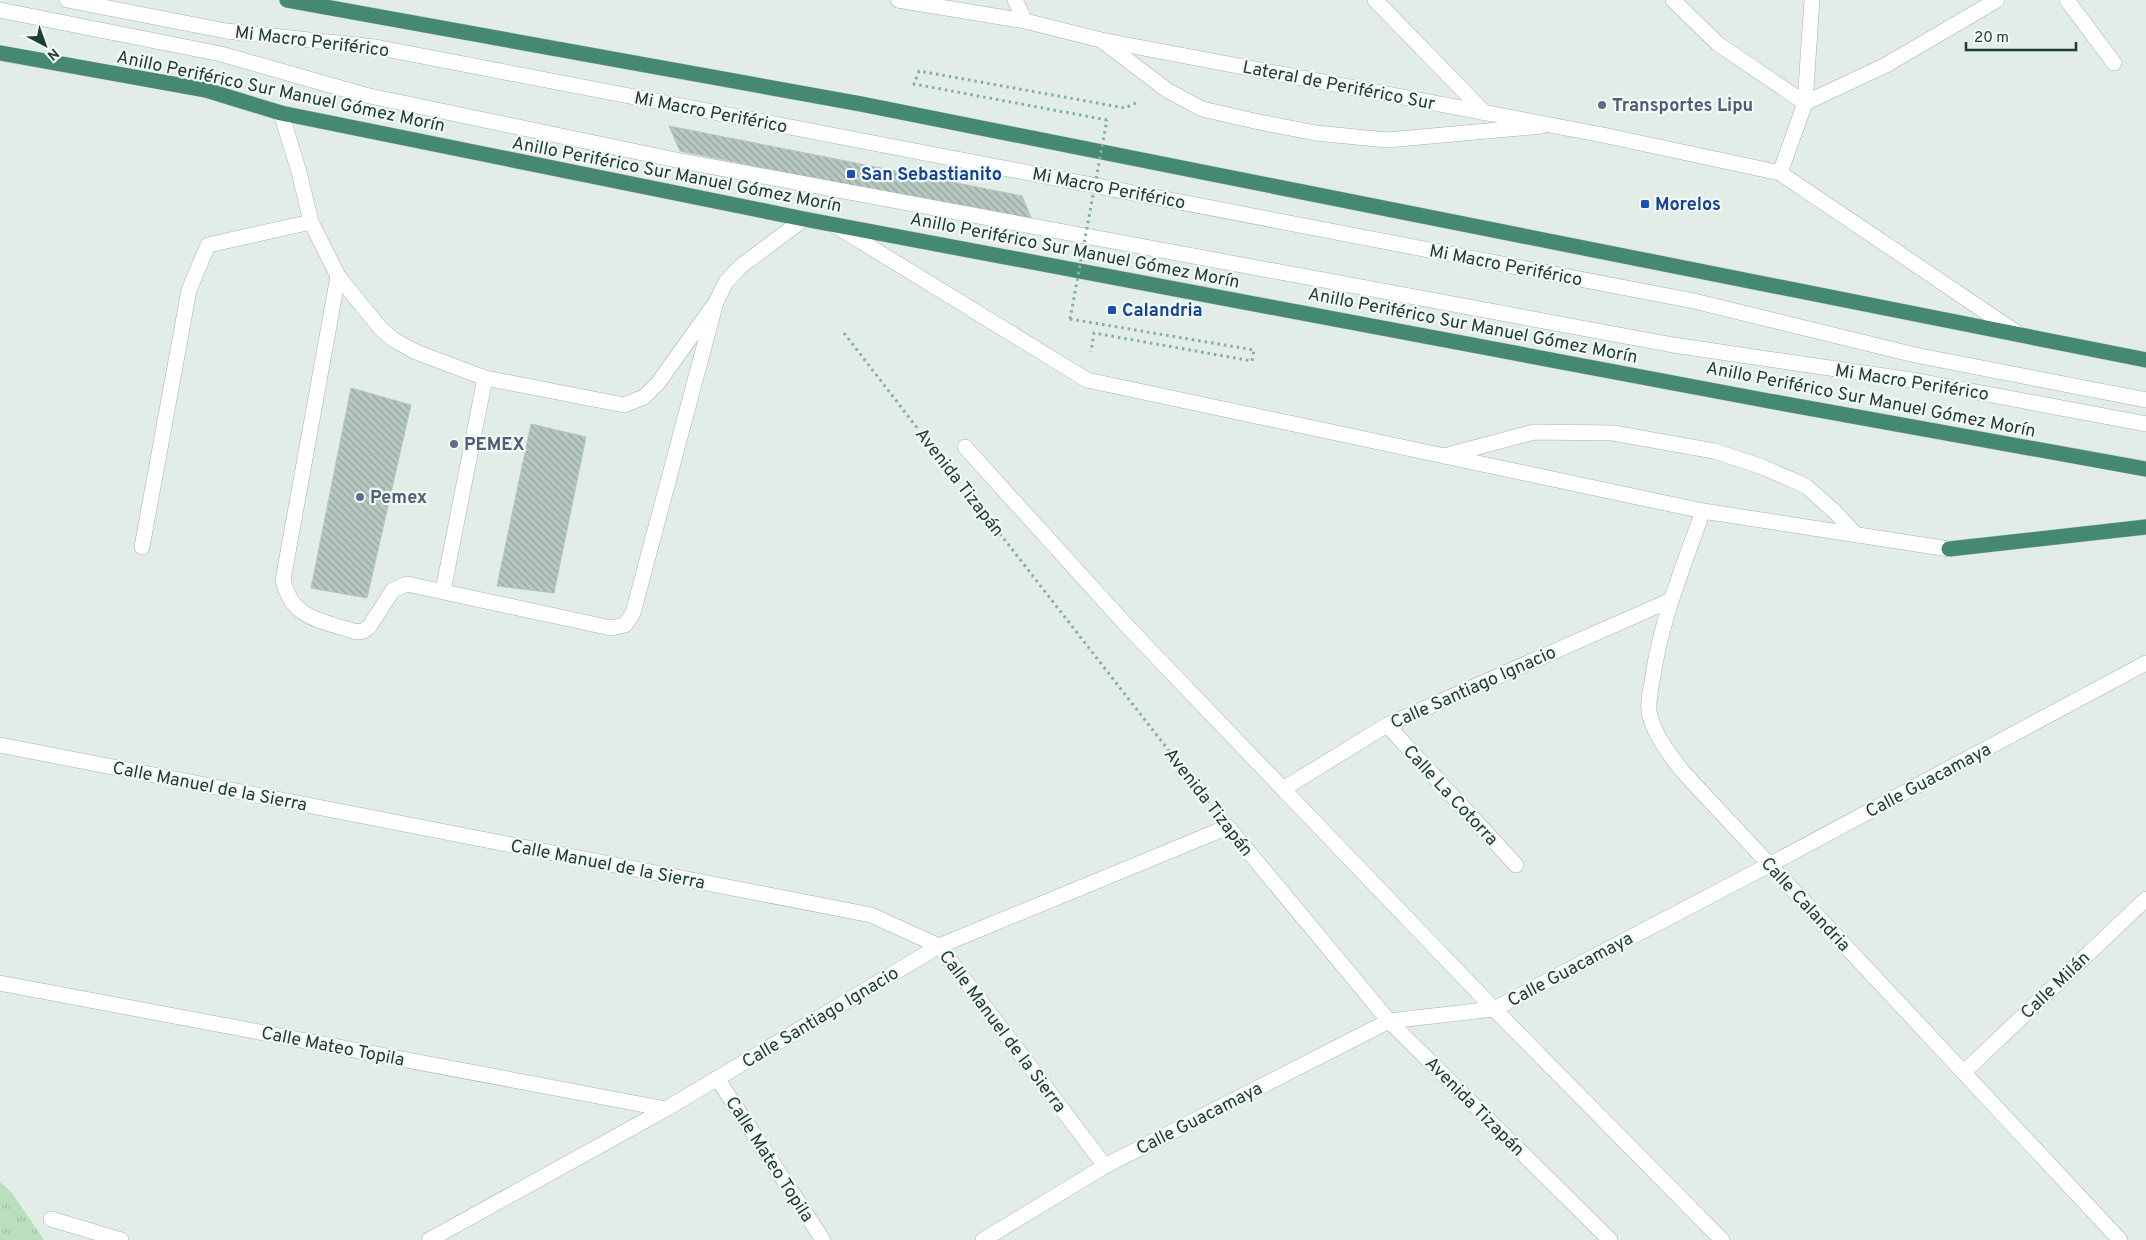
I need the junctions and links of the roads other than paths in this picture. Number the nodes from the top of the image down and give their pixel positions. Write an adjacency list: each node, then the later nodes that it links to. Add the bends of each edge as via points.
1 (67, 0): 28 (street, Mi Macro Periférico, via 226,31 375,47 1694,301 1915,355)
2 (287, 0): 25 (highway, via 871,106)
3 (898, 0): 11 (street, Lateral de Periférico Sur)
4 (1015, 0): 11 (street)
5 (1375, 0): 17 (street)
6 (1673, 0): 15 (street, via 1718,44)
7 (1812, 0): 15 (street)
8 (1997, 0): 15 (street, via 1886,65)
9 (2066, 0): 14 (street)
10 (0, 10): 29 (street, Mi Macro Periférico, via 221,54 365,95 676,160 1673,346 1918,381)
11 (1025, 21): 12 (street, Lateral de Periférico Sur)
12 (1101, 40): 17 (street, Lateral de Periférico Sur); 18 (street, via 1167,90 1202,109 1316,133 1388,140)
13 (0, 52): 16 (highway, Anillo Periférico Sur Manuel Gómez Morín, via 206,90)
14 (2114, 63)
15 (1805, 102): 19 (street)
16 (281, 113): 20 (highway, Anillo Periférico Sur Manuel Gómez Morín); 21 (street)
17 (1485, 113): 18 (street, Lateral de Periférico Sur)
18 (1550, 125): 19 (street, Lateral de Periférico Sur)
19 (1780, 173): 25 (street)
20 (804, 219): 22 (highway, Anillo Periférico Sur Manuel Gómez Morín); 24 (street, via 741,266 726,282)
21 (311, 222): 23 (street); 36 (street, via 208,245 189,290)
22 (833, 224): 31 (street, via 1087,380); 32 (highway, Anillo Periférico Sur Manuel Gómez Morín)
23 (338, 276): 27 (street, via 381,329 394,340 416,352); 38 (street, via 283,580 288,598 301,613 356,632 368,626 393,590 400,586 407,584)
24 (716, 302): 27 (street, via 658,383 644,397 624,405); 38 (street, via 634,613 625,625 611,628)
25 (2021, 336): 26 (highway)
26 (2146, 360)
27 (486, 378): 38 (street)
28 (2146, 400)
29 (2146, 424)
30 (965, 447): 43 (street, via 1127,626)
31 (1444, 456): 33 (street); 35 (street, via 1534,432 1613,433 1705,450 1760,466 1806,486)
32 (2146, 469)
33 (1703, 511): 35 (street); 39 (street, Calle Calandria)
34 (2146, 527): 37 (highway)
35 (1856, 534): 37 (street)
36 (142, 547)
37 (1950, 549)
38 (442, 591)
39 (1671, 600): 41 (street, Calle Santiago Ignacio); 46 (street, Calle Calandria, via 1654,666 1649,697 1650,716 1682,772)
40 (2146, 663): 46 (street, Calle Guacamaya)
41 (1387, 725): 43 (street, Calle Santiago Ignacio); 45 (street, Calle La Cotorra)
42 (0, 745): 48 (street, Calle Manuel de la Sierra, via 871,915)
43 (1283, 789): 50 (street)
44 (1228, 827): 48 (street, Calle Santiago Ignacio); 51 (street, Avenida Tizapán)
45 (1516, 864)
46 (1770, 865): 50 (street, Calle Guacamaya); 52 (street, Calle Calandria)
47 (2146, 899): 52 (street, Calle Milán)
48 (939, 946): 53 (street, Calle Santiago Ignacio); 55 (street, Calle Manuel de la Sierra)
49 (0, 983): 54 (street, Calle Mateo Topila)
50 (1494, 1009): 51 (street, Calle Guacamaya); 62 (street)
51 (1389, 1021): 55 (street, Calle Guacamaya); 61 (street, Avenida Tizapán)
52 (1964, 1072): 63 (street, Calle Calandria)
53 (717, 1078): 54 (street, Calle Santiago Ignacio); 59 (street, Calle Mateo Topila)
54 (666, 1109): 58 (street, Calle Santiago Ignacio)
55 (1105, 1166): 60 (street, Calle Guacamaya)
56 (51, 1219): 57 (street)
57 (121, 1240)
58 (429, 1240)
59 (822, 1240)
60 (983, 1240)
61 (1610, 1240)
62 (1722, 1240)
63 (2120, 1240)

